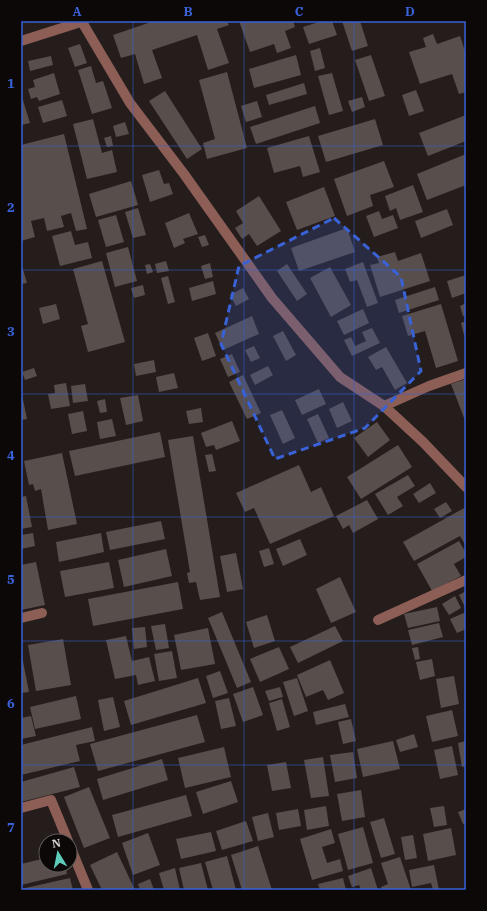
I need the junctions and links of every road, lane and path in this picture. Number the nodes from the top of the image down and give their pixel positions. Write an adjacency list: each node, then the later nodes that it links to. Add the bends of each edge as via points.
1 (83, 21): 2 (street); 4 (street, via 130,103 272,298 340,377)
2 (21, 41)
3 (466, 373): 4 (street)
4 (384, 406): 5 (street)
5 (466, 487)
6 (466, 580): 9 (street)
7 (42, 613): 8 (street)
8 (21, 618)
9 (378, 620)
10 (21, 808): 11 (street, via 51,800)
11 (65, 833)
12 (78, 866): 13 (street)
13 (88, 890)

